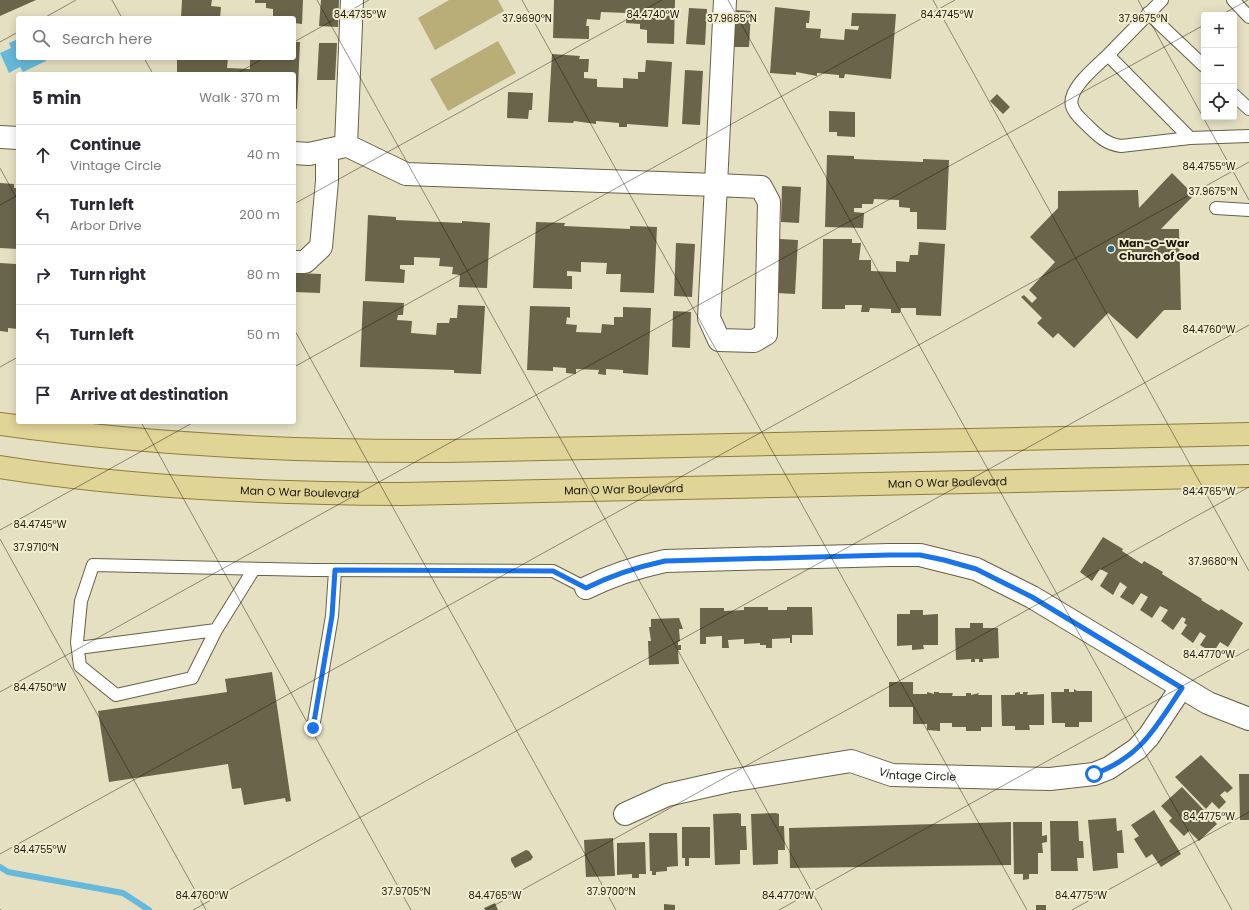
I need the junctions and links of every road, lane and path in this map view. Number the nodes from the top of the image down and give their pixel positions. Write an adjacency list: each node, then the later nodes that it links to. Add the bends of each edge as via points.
1 (352, 0): 15 (street)
2 (725, 0): 17 (street)
3 (1162, 0): 5 (lane)
4 (1233, 0): 6 (lane)
5 (1148, 13): 7 (lane); 8 (lane)
6 (1249, 17)
7 (1108, 55): 14 (lane); 14 (lane, via 1081,81 1071,98 1072,107 1082,120 1110,144 1121,146)
8 (1201, 63)
9 (1237, 98): 10 (lane)
10 (1249, 109)
11 (1249, 136): 14 (lane)
12 (0, 137): 13 (street)
13 (16, 138)
14 (1190, 138)
15 (336, 148): 16 (street, via 308,154); 17 (street, via 406,174); 20 (street, via 327,181 321,247 305,262)
16 (296, 153)
17 (716, 185): 17 (street, via 709,318 719,340 754,340 766,334 769,202 761,187)
18 (1216, 208): 19 (lane)
19 (1249, 210)
20 (296, 262)
21 (0, 424): 22 (main road, via 134,441 343,452)
22 (1249, 434)
23 (0, 467): 24 (main road, Man O War Boulevard, via 128,483 282,493 395,494)
24 (1249, 476)
25 (254, 569): 26 (lane); 28 (lane); 29 (lane, via 93,565 81,601)
26 (335, 570): 27 (lane, via 553,571); 32 (lane, via 332,616)
27 (586, 588): 30 (street, via 611,576 665,561 920,555 976,569 1032,597)
28 (216, 630): 29 (lane); 29 (lane, via 192,678 116,695 80,666)
29 (78, 648)
30 (1182, 688): 31 (street, via 1208,703); 33 (street, Vintage Circle, via 1137,750 1109,768 1094,774 1050,779 892,775 851,761 729,781 674,793)
31 (1249, 719)
32 (313, 728)
33 (625, 814)

